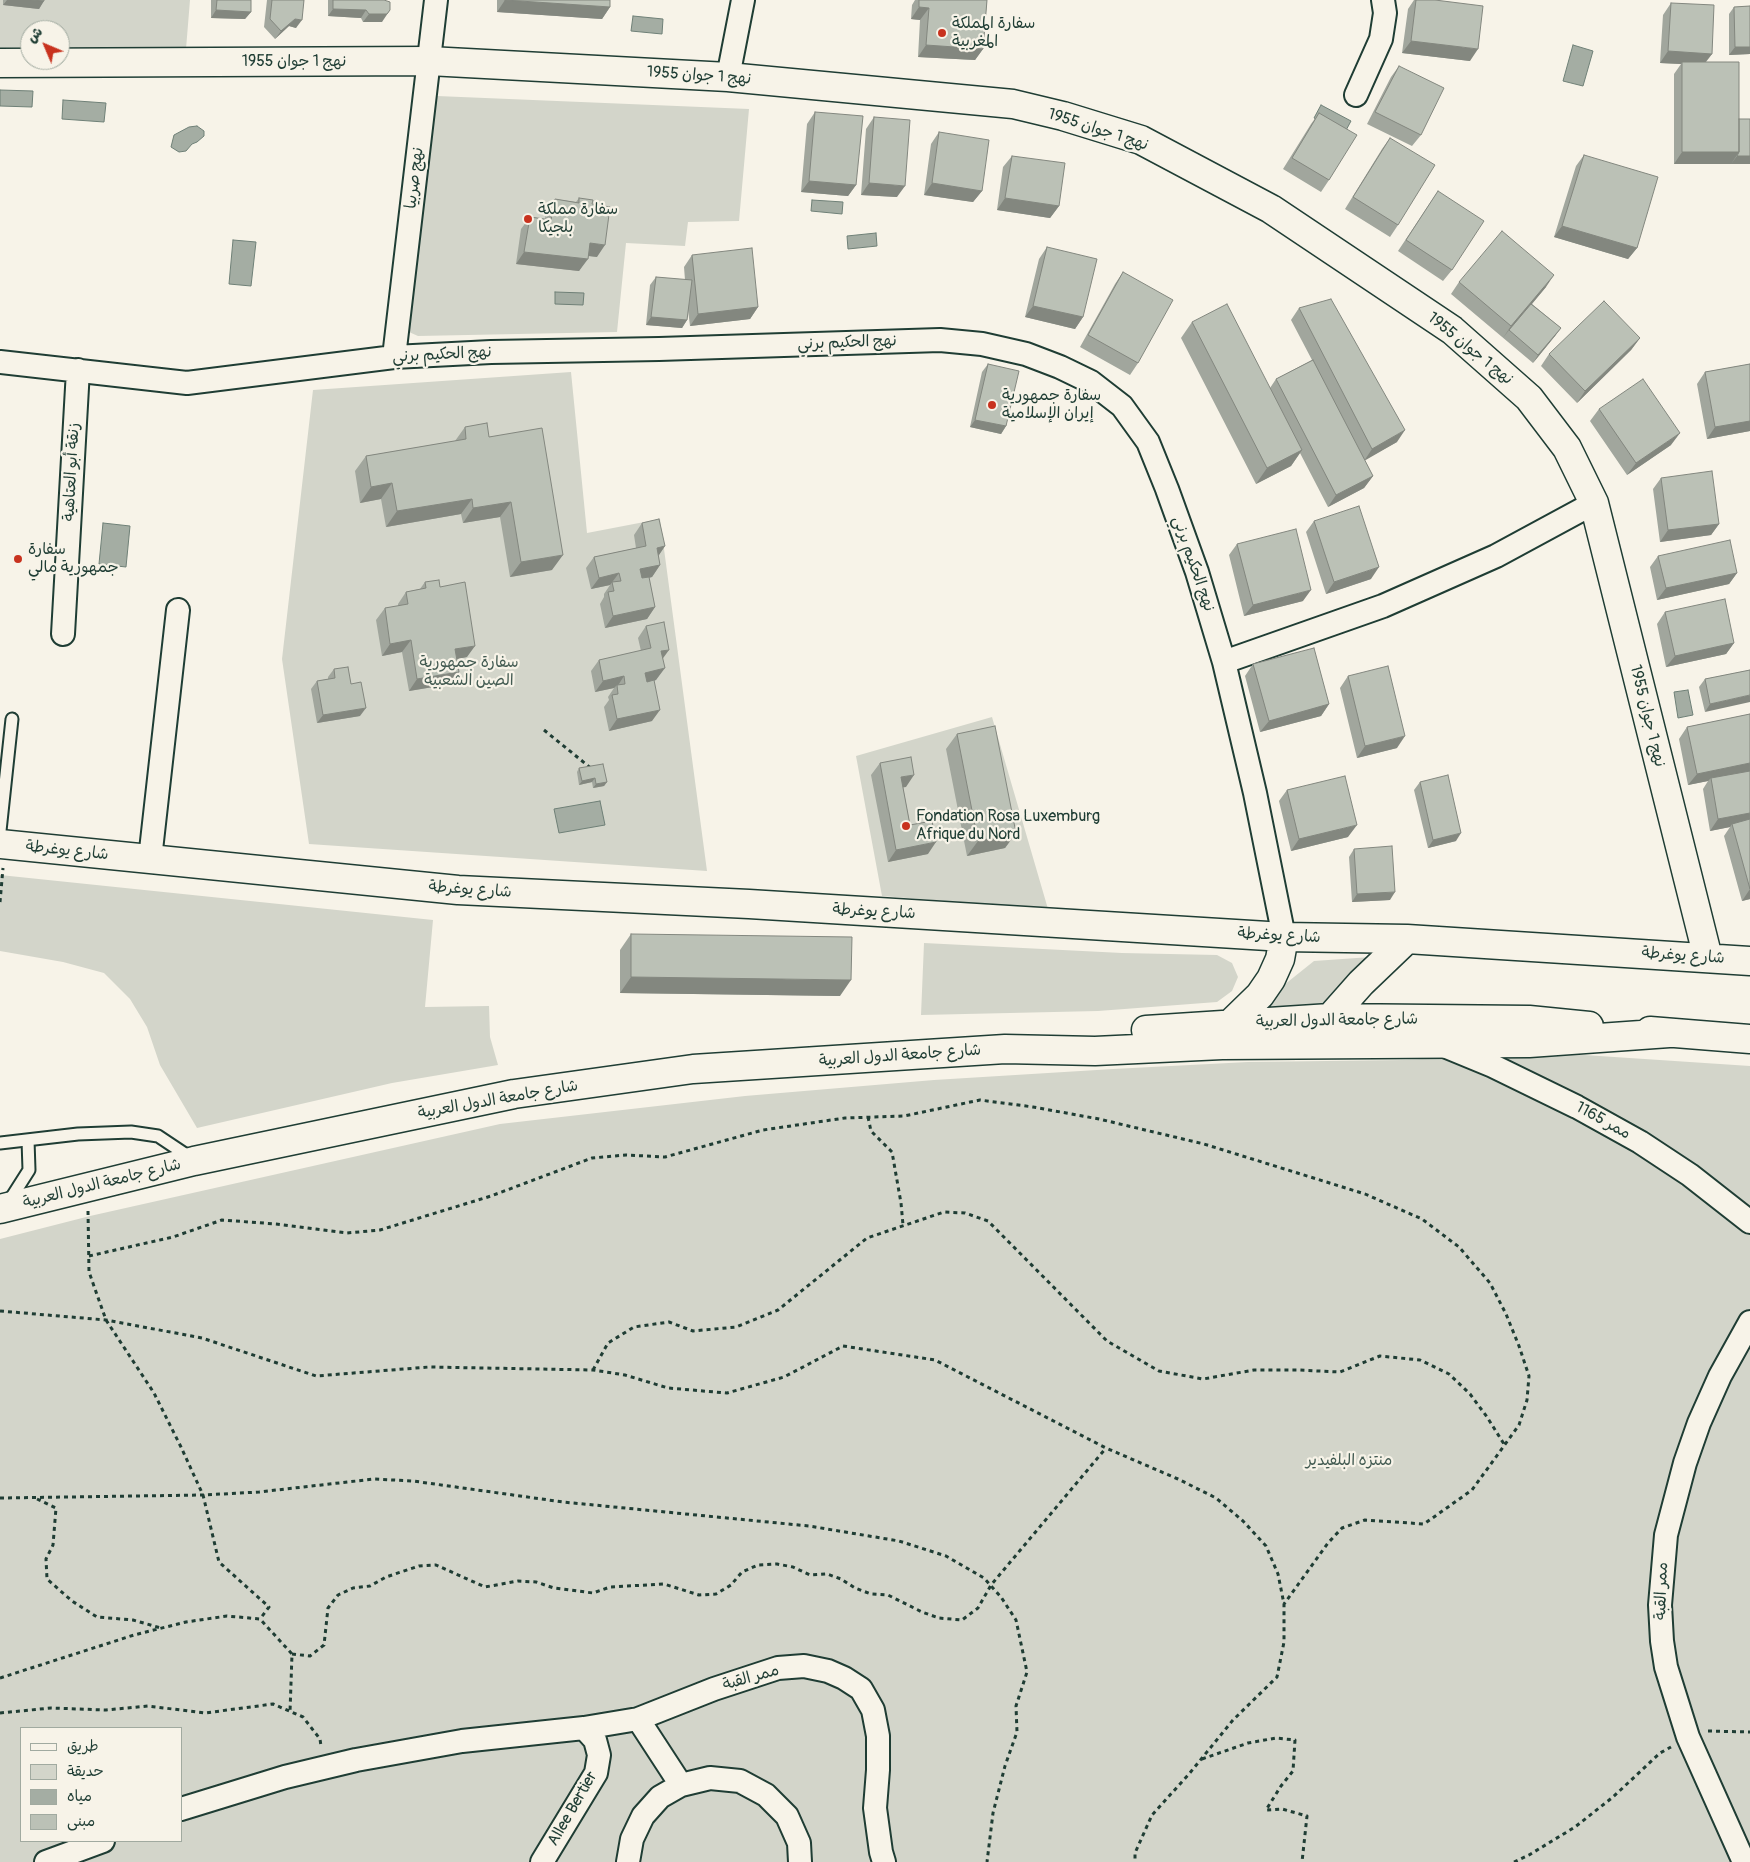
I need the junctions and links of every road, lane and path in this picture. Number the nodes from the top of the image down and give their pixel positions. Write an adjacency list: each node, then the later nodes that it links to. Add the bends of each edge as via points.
1 (436, 0): 4 (street, نهج صربيا)
2 (743, 0): 6 (street)
3 (1383, 0): 7 (street, via 1385,13 1381,39)
4 (429, 61): 5 (street, نهج 1 جوان 1955); 6 (street, نهج 1 جوان 1955); 8 (street, نهج صربيا)
5 (0, 63)
6 (728, 77): 11 (street, نهج 1 جوان 1955, via 1013,104 1141,140 1271,209 1452,330 1529,398 1566,448)
7 (1356, 95)
8 (394, 357): 10 (street, نهج الحكيم برني, via 187,383); 14 (street, نهج الحكيم برني, via 940,340 982,344 1060,366 1091,382 1122,406 1148,442 1197,572)
9 (0, 362): 10 (street, نهج الحكيم برني)
10 (78, 370): 13 (street, زنقة أبو العتاهية)
11 (1594, 503): 14 (street, via 1496,556 1383,606); 25 (street, نهج 1 جوان 1955)
12 (178, 610): 20 (street)
13 (63, 634)
14 (1224, 662): 23 (street, نهج الحكيم برني)
15 (12, 719): 18 (lane)
16 (544, 730): 17 (path)
17 (593, 769)
18 (0, 831)
19 (0, 844): 20 (street, شارع يوغرطة)
20 (150, 859): 23 (street, شارع يوغرطة, via 458,890 749,904)
21 (1, 893): 22 (path)
22 (0, 902)
23 (1284, 937): 24 (street, شارع يوغرطة); 28 (street, via 1280,959 1271,980)
24 (1407, 939): 25 (street, شارع يوغرطة); 27 (street)
25 (1708, 958): 26 (street, شارع يوغرطة)
26 (1750, 961)
27 (1330, 1018): 28 (street, شارع جامعة الدول العربية); 29 (street, شارع جامعة الدول العربية, via 1529,1020); 31 (street)
28 (1230, 1024): 33 (street); 34 (street, شارع جامعة الدول العربية, via 1102,1034)
29 (1669, 1033): 30 (street, شارع جامعة الدول العربية); 32 (street, شارع جامعة الدول العربية, via 1529,1043)
30 (1750, 1039)
31 (1296, 1045): 32 (street, شارع جامعة الدول العربية); 33 (street, شارع جامعة الدول العربية)
32 (1442, 1045): 41 (street, ممر 1165, via 1577,1106 1640,1142 1690,1175)
33 (1208, 1046): 34 (street, شارع جامعة الدول العربية)
34 (1006, 1049): 38 (street, شارع جامعة الدول العربية, via 684,1070 514,1094)
35 (868, 1117): 42 (path, via 871,1130 892,1152); 43 (path, via 763,1130 665,1157 626,1155 592,1158 491,1196 380,1230 347,1233 222,1220 173,1237); 48 (path, via 904,1116 980,1100 1099,1119 1204,1144 1365,1194 1422,1219 1459,1247 1490,1284 1519,1346 1529,1376 1527,1400 1518,1424)
36 (28, 1140): 37 (lane); 38 (lane, via 130,1132 158,1136); 40 (lane, via 28,1170)
37 (0, 1143)
38 (194, 1161): 39 (street, شارع جامعة الدول العربية)
39 (83, 1188): 40 (street, شارع جامعة الدول العربية); 43 (path, via 90,1216)
40 (3, 1208)
41 (1750, 1222)
42 (902, 1225): 47 (path, via 867,1238 778,1310 736,1327 693,1331 669,1322 634,1327 608,1343); 48 (path, via 944,1212 988,1221 1107,1341 1159,1371 1203,1379 1254,1370 1340,1372 1380,1356 1420,1360 1449,1374 1470,1394)
43 (89, 1256): 45 (path, via 89,1272)
44 (0, 1310): 45 (path)
45 (106, 1320): 47 (path, via 202,1338 316,1376 429,1367); 50 (path, via 154,1393)
46 (1750, 1322): 64 (street, ممر القبة, via 1699,1423 1666,1535 1660,1605 1662,1641 1666,1667)
47 (593, 1370): 49 (path, via 625,1375 668,1388 727,1392 784,1377 843,1346 936,1360)
48 (1504, 1444): 54 (path, via 1472,1490 1424,1524 1365,1520 1342,1528)
49 (1106, 1448): 53 (path); 54 (path, via 1216,1498 1243,1521 1266,1546 1278,1574)
50 (203, 1495): 52 (path); 53 (path, via 374,1479 413,1481 563,1502 809,1526 899,1541 946,1556); 55 (path, via 219,1562 269,1606)
51 (0, 1498): 52 (path)
52 (35, 1498): 56 (path, via 56,1508 53,1545 46,1559 47,1579 97,1617 133,1620)
53 (991, 1585): 57 (path, via 978,1608 962,1620 939,1618 888,1595 871,1594 855,1588 827,1574 810,1575 777,1564 758,1564 742,1572 731,1585 716,1594 699,1595 664,1584 610,1587 593,1593 518,1581 485,1587 436,1565 419,1566 338,1595 328,1608 324,1645 310,1656); 75 (path, via 1016,1620 1027,1672 1016,1706 1017,1732 1004,1766)
54 (1284, 1604): 65 (path, via 1284,1642 1277,1676 1233,1720)
55 (260, 1619): 56 (path, via 227,1616); 57 (path)
56 (161, 1628): 58 (path)
57 (292, 1654): 59 (path)
58 (0, 1678)
59 (290, 1712): 60 (path, via 273,1704 205,1713 148,1706 106,1710 51,1708); 66 (path, via 303,1717 320,1739)
60 (0, 1713)
61 (638, 1719): 62 (street, ممر القبة); 67 (street); 74 (street, ممر القبة, via 714,1688 778,1668 804,1666 828,1670 844,1678 861,1689 873,1710 878,1736 876,1808)
62 (584, 1728): 66 (street, ممر القبة, via 462,1742); 71 (street, Allee Bertier, via 595,1740 599,1755 596,1773)
63 (1750, 1732): 64 (path, via 1712,1730)
64 (1688, 1737): 78 (path, via 1660,1753 1614,1797 1575,1827); 79 (street, ممر القبة)
65 (1200, 1760): 76 (path, via 1152,1815 1135,1853); 77 (path, via 1248,1743 1276,1738 1295,1740 1293,1772 1266,1810 1282,1809 1307,1816)
66 (324, 1767): 68 (street, ممر القبة)
67 (681, 1785): 72 (street, via 660,1798 643,1816 632,1839); 73 (street, via 710,1778 740,1781 766,1794 787,1816 799,1843)
68 (182, 1809)
69 (100, 1842): 70 (street)
70 (46, 1862)
71 (542, 1862)
72 (628, 1862)
73 (800, 1862)
74 (884, 1862)
75 (987, 1862)
76 (1135, 1862)
77 (1302, 1862)
78 (1514, 1862)
79 (1744, 1862)

